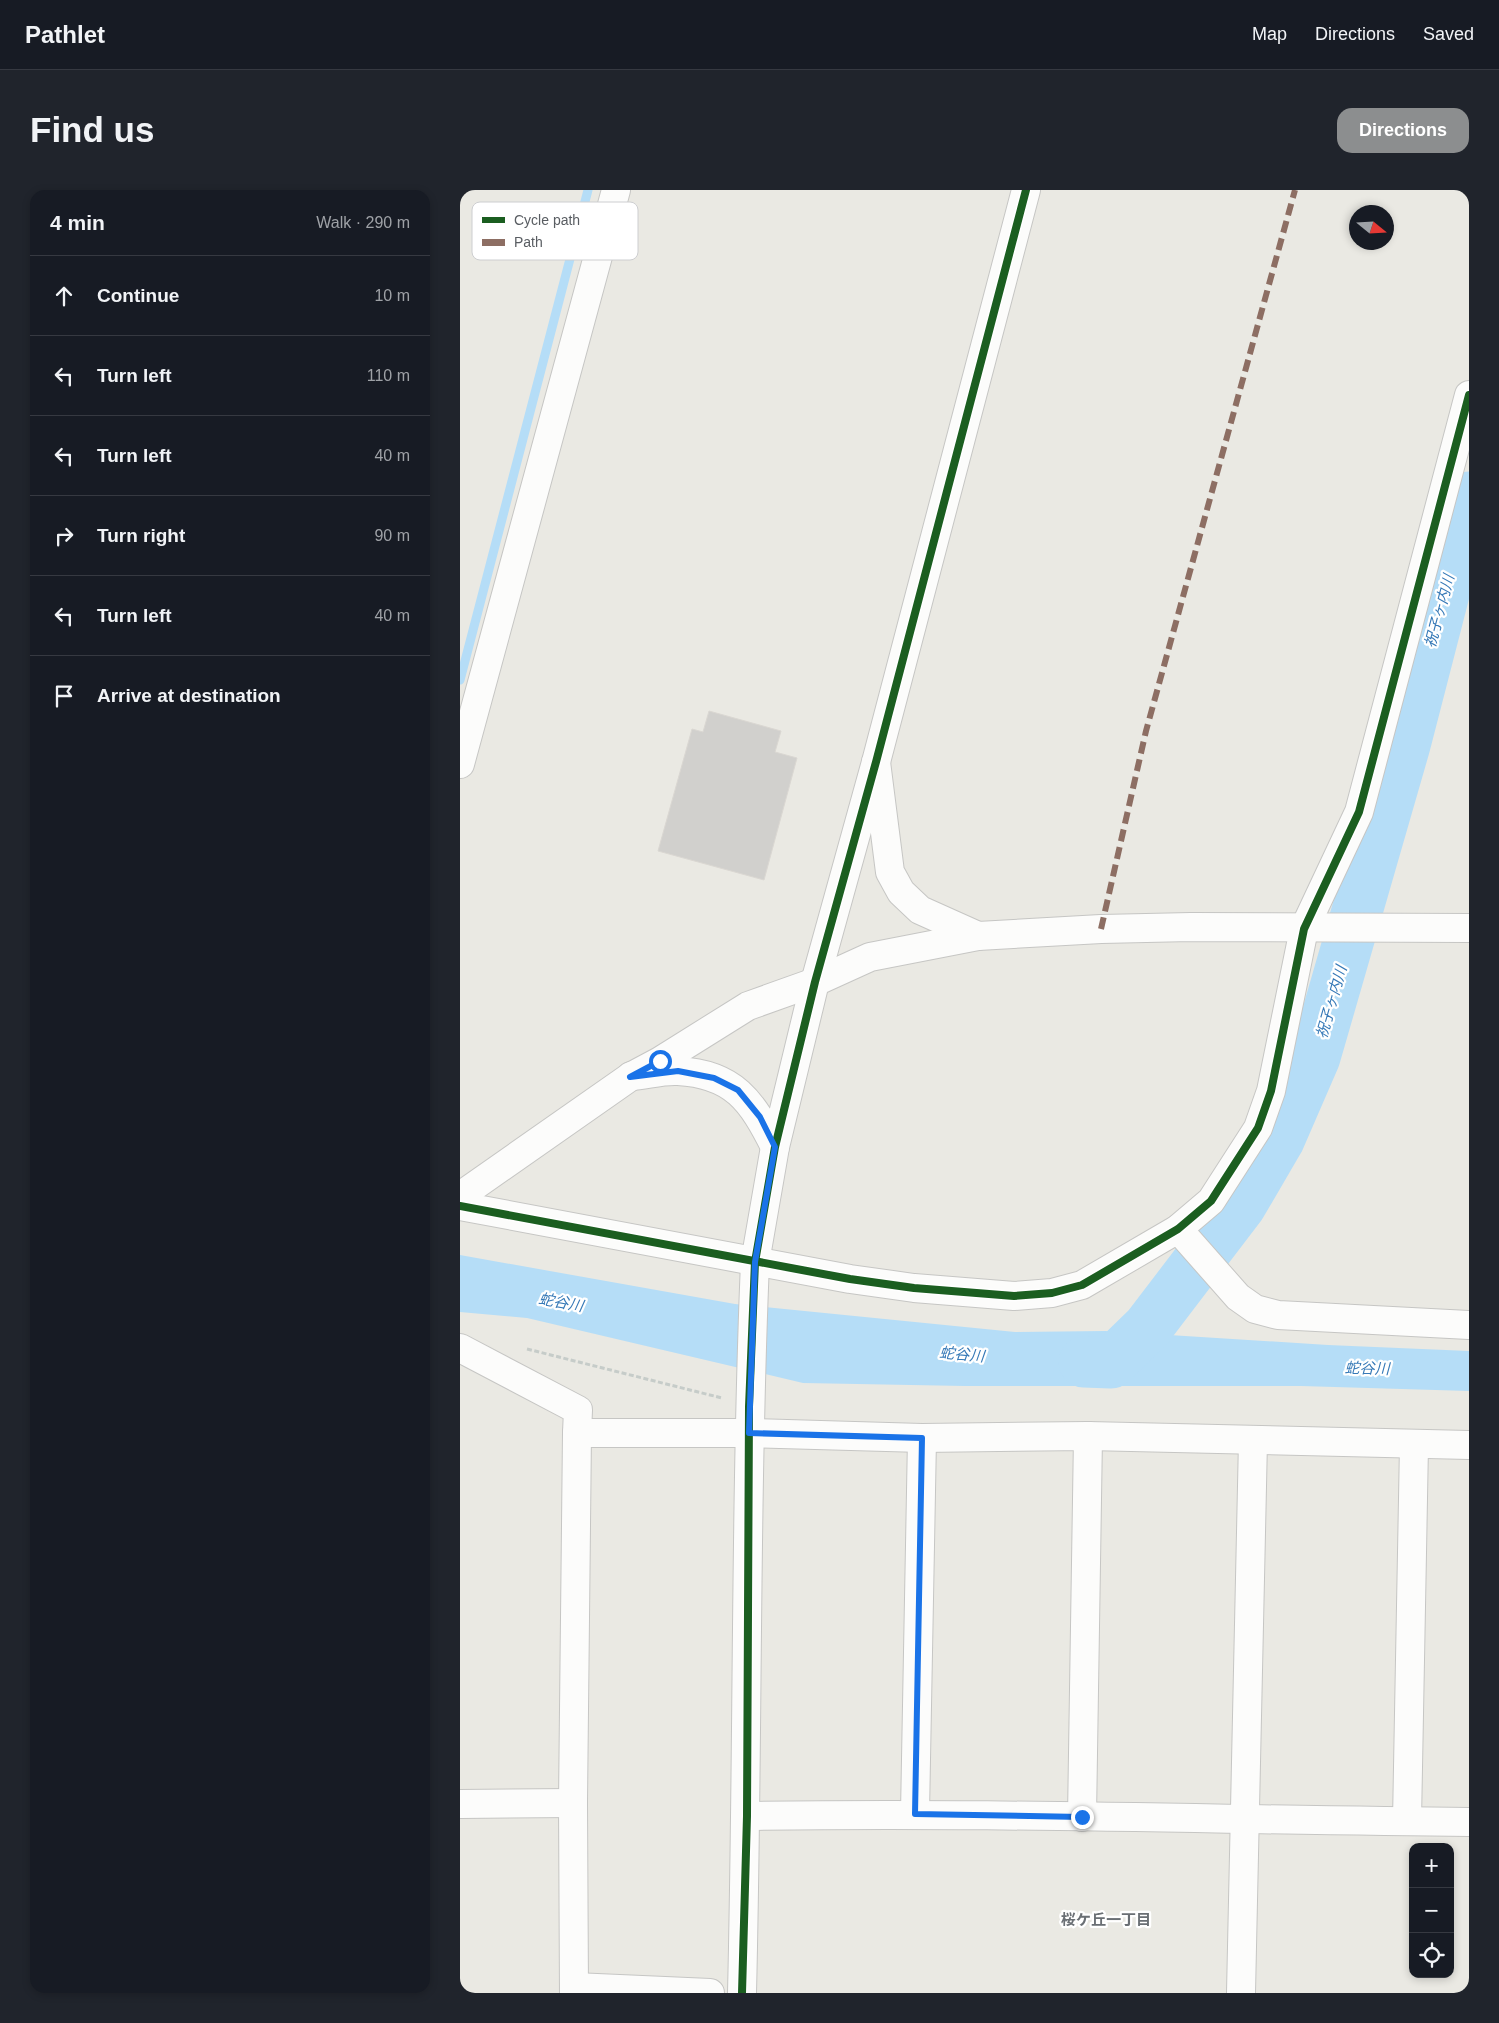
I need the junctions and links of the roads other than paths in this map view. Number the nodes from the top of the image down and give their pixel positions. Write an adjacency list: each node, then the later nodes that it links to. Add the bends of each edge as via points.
1 (1026, 190): 4 (street)
2 (597, 260): 5 (street)
3 (1469, 395): 7 (street, via 1359,812)
4 (876, 762): 8 (street, via 890,872 901,892 920,910); 9 (street)
5 (460, 764)
6 (1469, 928): 7 (street)
7 (1310, 929): 8 (street, via 1110,928); 13 (street, via 1271,1090 1258,1128 1211,1201)
8 (978, 936): 9 (street, via 870,958)
9 (816, 982): 10 (street, via 748,1006); 11 (street)
10 (630, 1077): 11 (street, via 678,1071 714,1078 738,1090 760,1117); 12 (street)
11 (775, 1147): 14 (street)
12 (464, 1192): 14 (street)
13 (1178, 1229): 14 (street, via 1082,1285 1052,1293 1014,1296 850,1280); 15 (street, via 1238,1297 1255,1310 1278,1315)
14 (755, 1262): 17 (street)
15 (1469, 1325)
16 (460, 1348): 18 (street, via 578,1410)
17 (749, 1420): 18 (street); 20 (street); 27 (street)
18 (577, 1433): 24 (street)
19 (1088, 1436): 20 (street); 21 (street); 28 (street)
20 (922, 1438): 26 (street)
21 (1253, 1440): 22 (street); 29 (street)
22 (1414, 1445): 23 (street); 30 (street)
23 (1469, 1445)
24 (574, 1803): 25 (street); 32 (street)
25 (460, 1804)
26 (915, 1814): 27 (street); 28 (street)
27 (746, 1816): 34 (street)
28 (1082, 1817): 29 (street)
29 (1245, 1820): 30 (street); 35 (street)
30 (1406, 1821): 31 (street)
31 (1469, 1822)
32 (574, 1990): 33 (street)
33 (710, 1993)
34 (742, 1993)
35 (1241, 1993)

